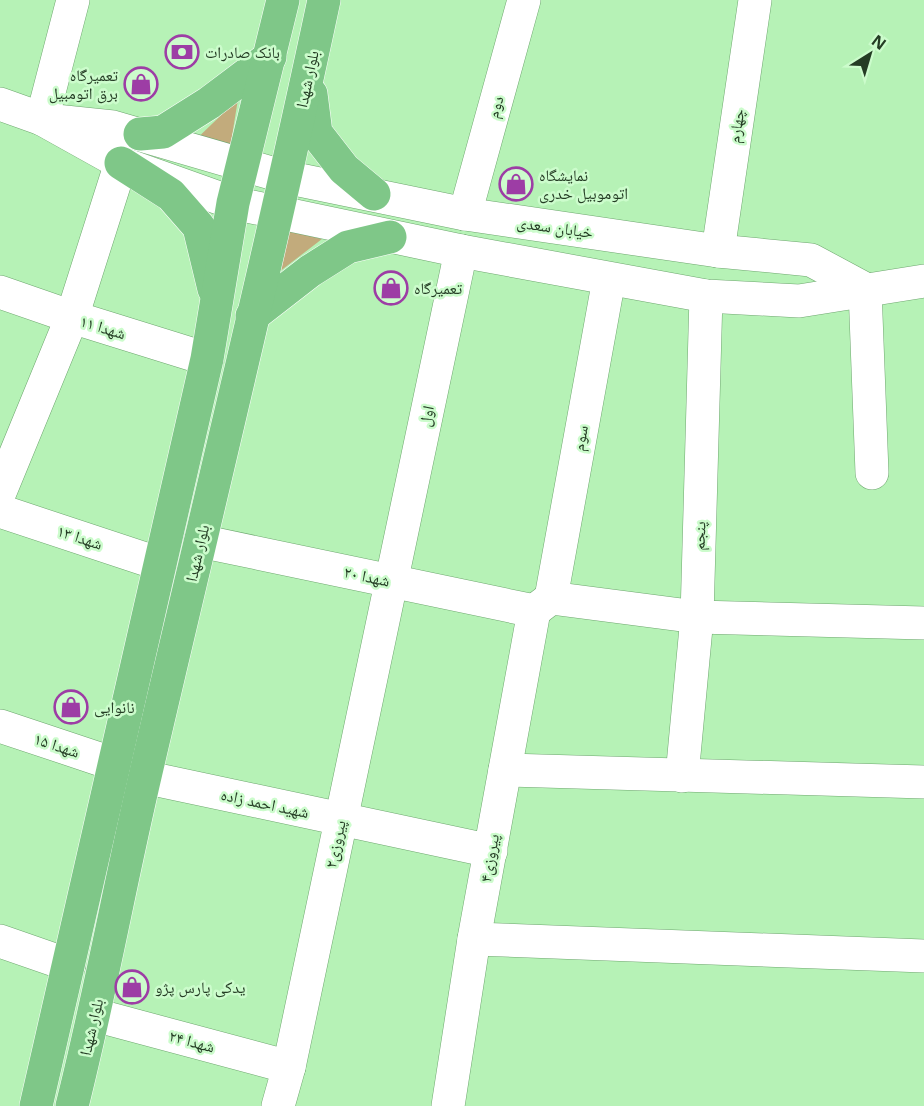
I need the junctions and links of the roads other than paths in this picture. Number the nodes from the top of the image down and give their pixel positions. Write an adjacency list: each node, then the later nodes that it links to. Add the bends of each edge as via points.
1 (73, 0): 9 (street)
2 (283, 0): 6 (main road, بلوار شهدا)
3 (324, 0): 7 (main road, بلوار شهدا)
4 (524, 0): 16 (street, دوم)
5 (754, 0): 20 (street, چهارم)
6 (270, 57): 10 (main road, via 209,104 163,132); 12 (main road, بلوار شهدا)
7 (308, 74): 13 (main road, بلوار شهدا); 14 (main road, via 316,133 344,168)
8 (0, 104): 9 (street)
9 (42, 119): 10 (street, خیابان سعدی); 11 (street)
10 (140, 134): 12 (street, خیابان سعدی)
11 (121, 163): 15 (street); 26 (main road, via 171,195 199,227); 28 (street)
12 (243, 166): 13 (street, خیابان سعدی); 15 (main road, بلوار شهدا)
13 (285, 177): 14 (street, خیابان سعدی); 17 (main road, بلوار شهدا)
14 (374, 194): 16 (street, خیابان سعدی)
15 (233, 203): 17 (street); 26 (main road, بلوار شهدا)
16 (465, 214): 20 (street, خیابان سعدی)
17 (278, 215): 18 (street); 27 (main road, بلوار شهدا)
18 (390, 237): 19 (street); 27 (main road, via 348,248 310,271)
19 (462, 251): 22 (street); 35 (street, اول)
20 (718, 251): 23 (street, خیابان سعدی, via 811,260)
21 (924, 277): 23 (street)
22 (609, 279): 25 (street); 36 (street, سوم)
23 (865, 289): 25 (street, via 799,301); 30 (street)
24 (0, 292): 28 (street, شهدا ۱۱)
25 (706, 296): 37 (street, پنجم)
26 (218, 301): 29 (main road, بلوار شهدا)
27 (252, 316): 33 (main road, بلوار شهدا)
28 (72, 317): 29 (street, شهدا ۱۱); 31 (street)
29 (207, 359): 34 (main road, بلوار شهدا)
30 (872, 473)
31 (0, 492)
32 (0, 511): 34 (street, شهدا ۱۳)
33 (200, 541): 35 (street, شهدا ۲۰); 43 (main road, بلوار شهدا)
34 (160, 564): 40 (main road, بلوار شهدا)
35 (390, 581): 36 (street, شهدا ۲۰); 45 (street, پیروزی۲)
36 (543, 604): 37 (street, شهدا ۲۰); 41 (street, پیروزی۴)
37 (697, 617): 38 (street, شهدا ۲۰); 42 (street, پنجم)
38 (924, 623)
39 (0, 726): 40 (street, شهدا ۱۵)
40 (114, 765): 50 (main road, بلوار شهدا)
41 (505, 770): 42 (street); 46 (street, پیروزی۴)
42 (682, 776): 44 (street)
43 (144, 777): 45 (street, شهید احمد زاده); 51 (main road, بلوار شهدا)
44 (924, 782)
45 (340, 819): 46 (street, شهید احمد زاده); 52 (street, پیروزی۲)
46 (490, 851): 47 (street, پیروزی۴)
47 (474, 939): 49 (street); 56 (street, پیروزی۴)
48 (0, 941): 50 (street)
49 (924, 956)
50 (69, 965): 53 (main road, بلوار شهدا)
51 (95, 1015): 52 (street, شهدا ۲۴); 54 (main road, بلوار شهدا)
52 (289, 1067): 55 (street, پیروزی۲)
53 (36, 1106)
54 (72, 1106)
55 (278, 1106)
56 (448, 1106)

